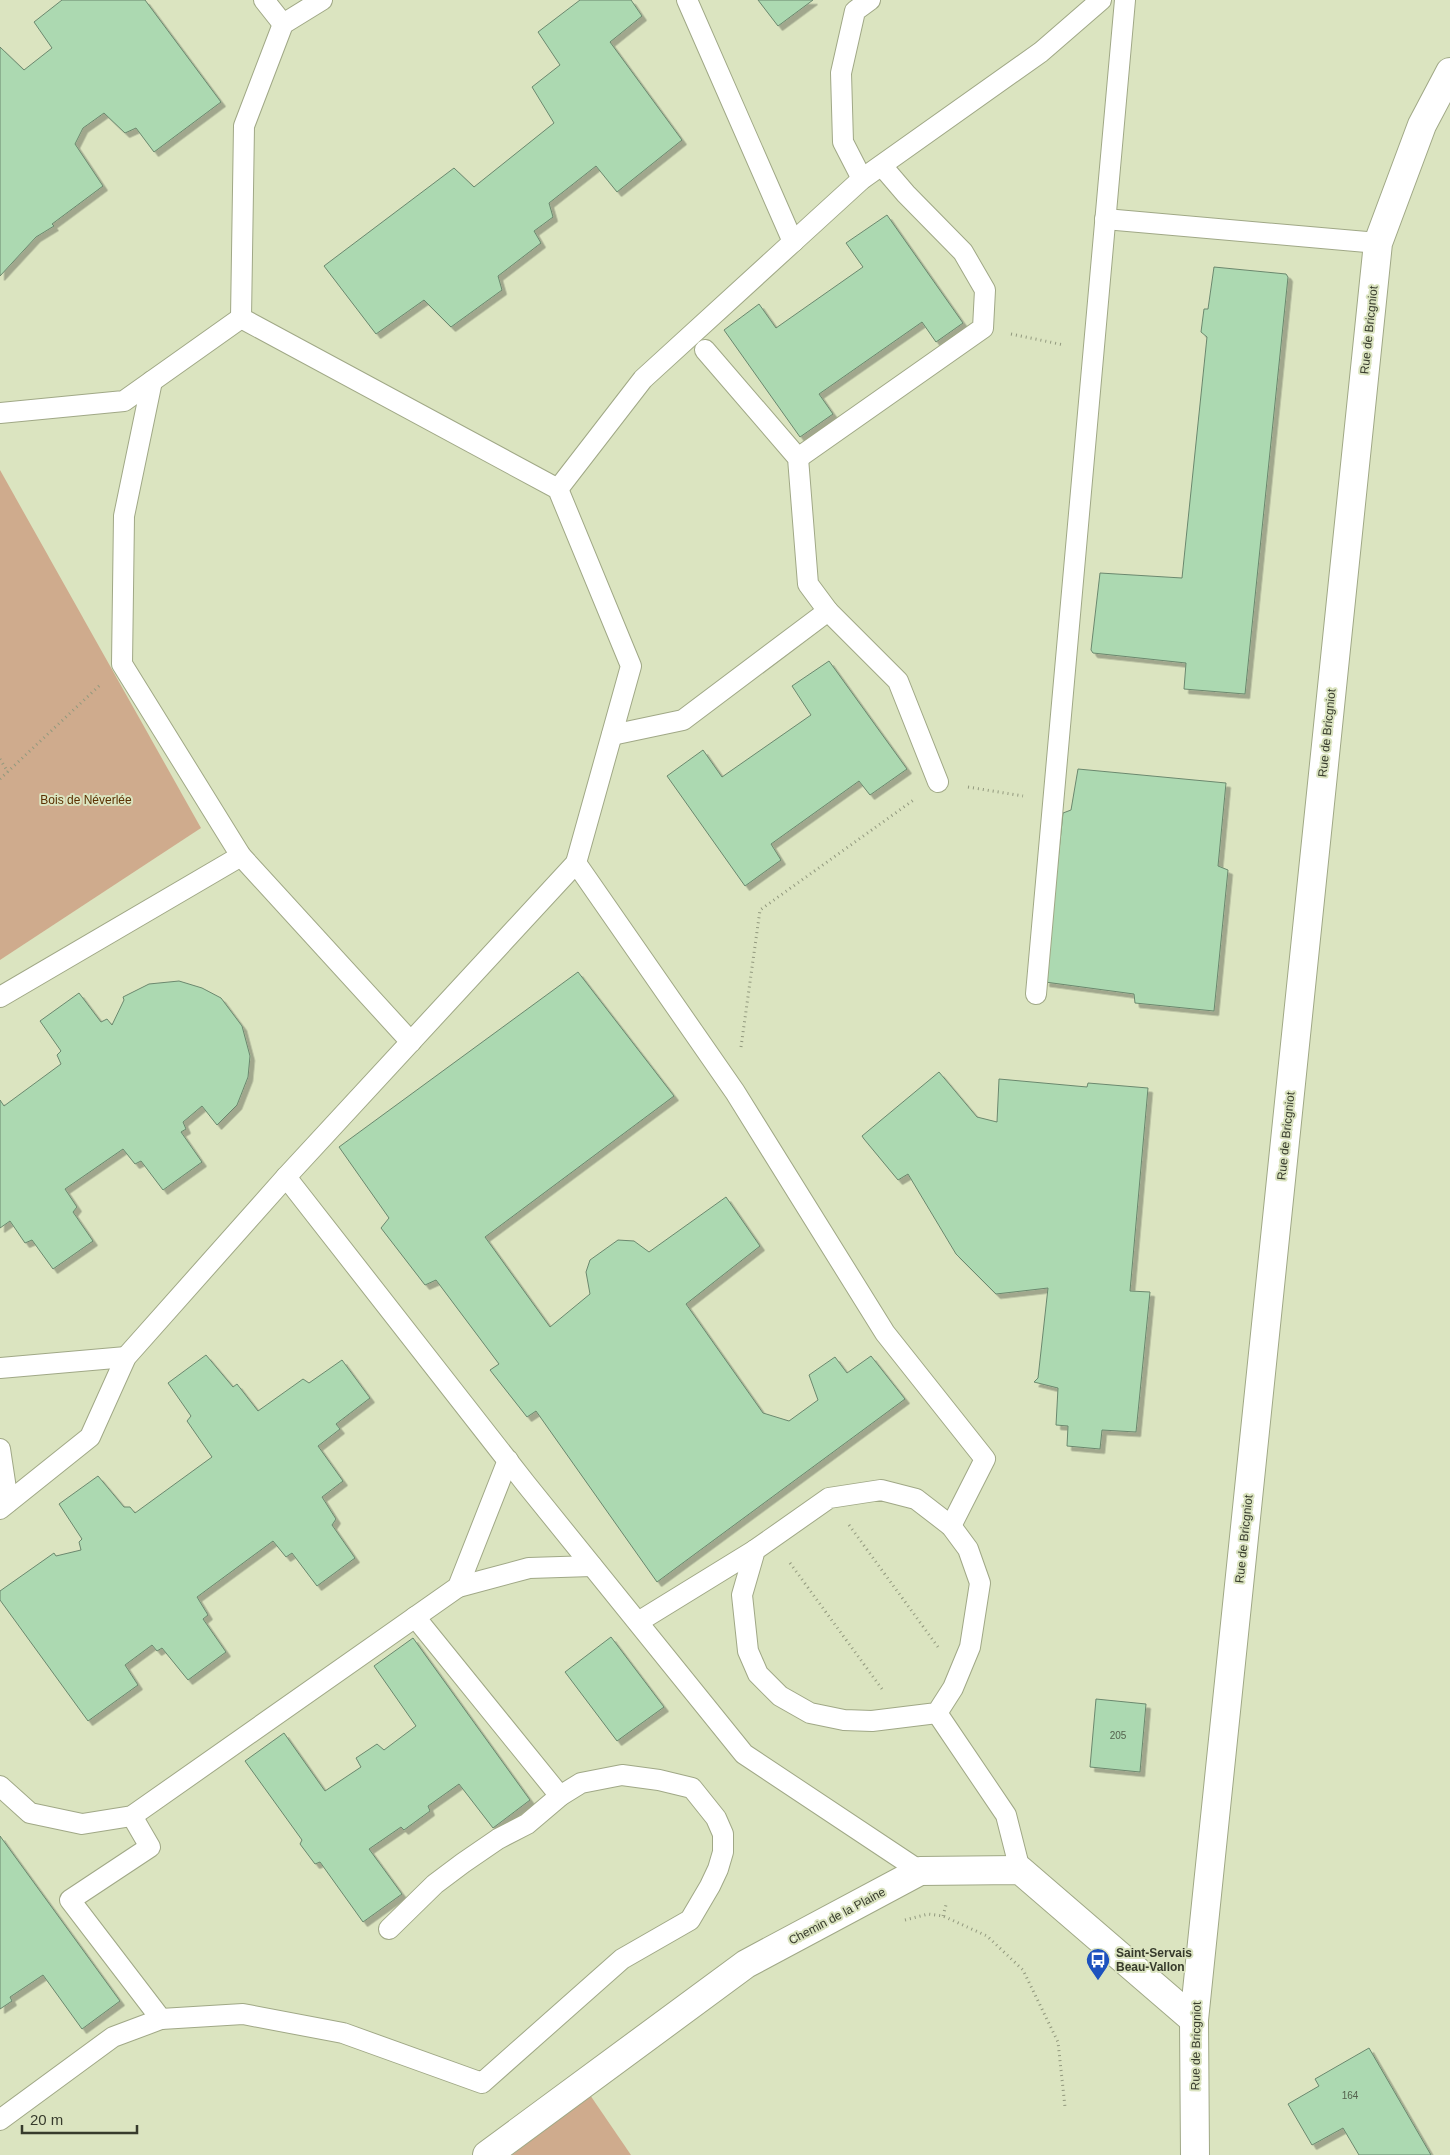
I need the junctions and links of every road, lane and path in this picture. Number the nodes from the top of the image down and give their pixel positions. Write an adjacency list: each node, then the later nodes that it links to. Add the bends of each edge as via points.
1 (264, 0): 7 (lane)
2 (322, 0): 7 (lane)
3 (687, 0): 12 (lane)
4 (870, 0): 10 (lane, via 855,11 841,73 843,142)
5 (1101, 0): 9 (lane, via 1040,52)
6 (1125, 0): 11 (lane)
7 (282, 24): 14 (lane, via 244,126)
8 (1450, 72): 13 (street, Rue de Bricgniot, via 1422,125)
9 (882, 166): 10 (lane); 15 (lane, via 963,252 986,290)
10 (862, 179): 12 (lane)
11 (1105, 219): 13 (lane); 17 (lane)
12 (793, 242): 21 (lane, via 644,379)
13 (1378, 243): 61 (street, Rue de Bricgniot)
14 (240, 318): 18 (lane); 21 (lane)
15 (984, 328): 17 (path); 20 (lane)
16 (705, 350): 20 (lane)
17 (1093, 352): 29 (lane)
18 (152, 382): 19 (lane, via 124,401); 23 (lane, via 124,516)
19 (0, 414)
20 (798, 458): 22 (lane, via 808,584)
21 (558, 489): 24 (lane, via 630,666)
22 (828, 612): 24 (lane, via 683,720); 28 (lane, via 898,681)
23 (122, 664): 26 (path); 30 (lane)
24 (612, 735): 31 (lane)
25 (0, 759): 26 (path)
26 (8, 772): 27 (path)
27 (0, 780)
28 (938, 782): 29 (path); 35 (path, via 760,910)
29 (1053, 801): 32 (lane)
30 (241, 856): 33 (lane); 34 (lane)
31 (576, 863): 34 (lane); 35 (lane)
32 (1036, 994)
33 (0, 997)
34 (411, 1042): 36 (lane)
35 (735, 1092): 43 (lane, via 885,1333 985,1459)
36 (286, 1177): 37 (lane); 40 (lane)
37 (126, 1357): 38 (lane); 42 (lane, via 90,1437)
38 (0, 1368)
39 (0, 1449): 42 (lane)
40 (508, 1460): 46 (lane); 47 (lane)
41 (829, 1498): 43 (lane, via 881,1490 916,1499); 44 (lane); 50 (path)
42 (4, 1505)
43 (951, 1526): 50 (lane, via 968,1549 980,1583 970,1647)
44 (772, 1538): 45 (lane); 52 (path)
45 (755, 1550): 49 (lane); 52 (lane, via 742,1595 748,1651 758,1674 780,1696 810,1713 844,1720)
46 (592, 1566): 47 (lane, via 529,1568); 49 (lane)
47 (458, 1586): 48 (lane)
48 (415, 1617): 54 (lane); 55 (lane)
49 (638, 1622): 57 (lane, via 744,1754)
50 (959, 1675): 51 (lane)
51 (937, 1713): 52 (lane); 56 (lane, via 1006,1815)
52 (902, 1717)
53 (3, 1793): 55 (lane, via 30,1813 82,1824)
54 (560, 1796): 59 (lane, via 527,1824 498,1839 435,1884); 60 (lane, via 581,1783 622,1775 692,1788 720,1826 723,1852 710,1886 690,1920 622,1959 482,2083 334,2032 243,2014)
55 (132, 1816): 60 (lane, via 150,1846 70,1900)
56 (1020, 1870): 57 (street, Chemin de la Plaine); 61 (street)
57 (920, 1871): 64 (street, Chemin de la Plaine, via 746,1964)
58 (903, 1920): 62 (path, via 928,1914 943,1916 987,1936 1023,1970 1058,2042)
59 (389, 1929)
60 (160, 2019): 63 (lane, via 113,2037)
61 (1194, 2020): 65 (street, Rue de Bricgniot)
62 (1065, 2107)
63 (0, 2120)
64 (487, 2155)
65 (1195, 2155)

